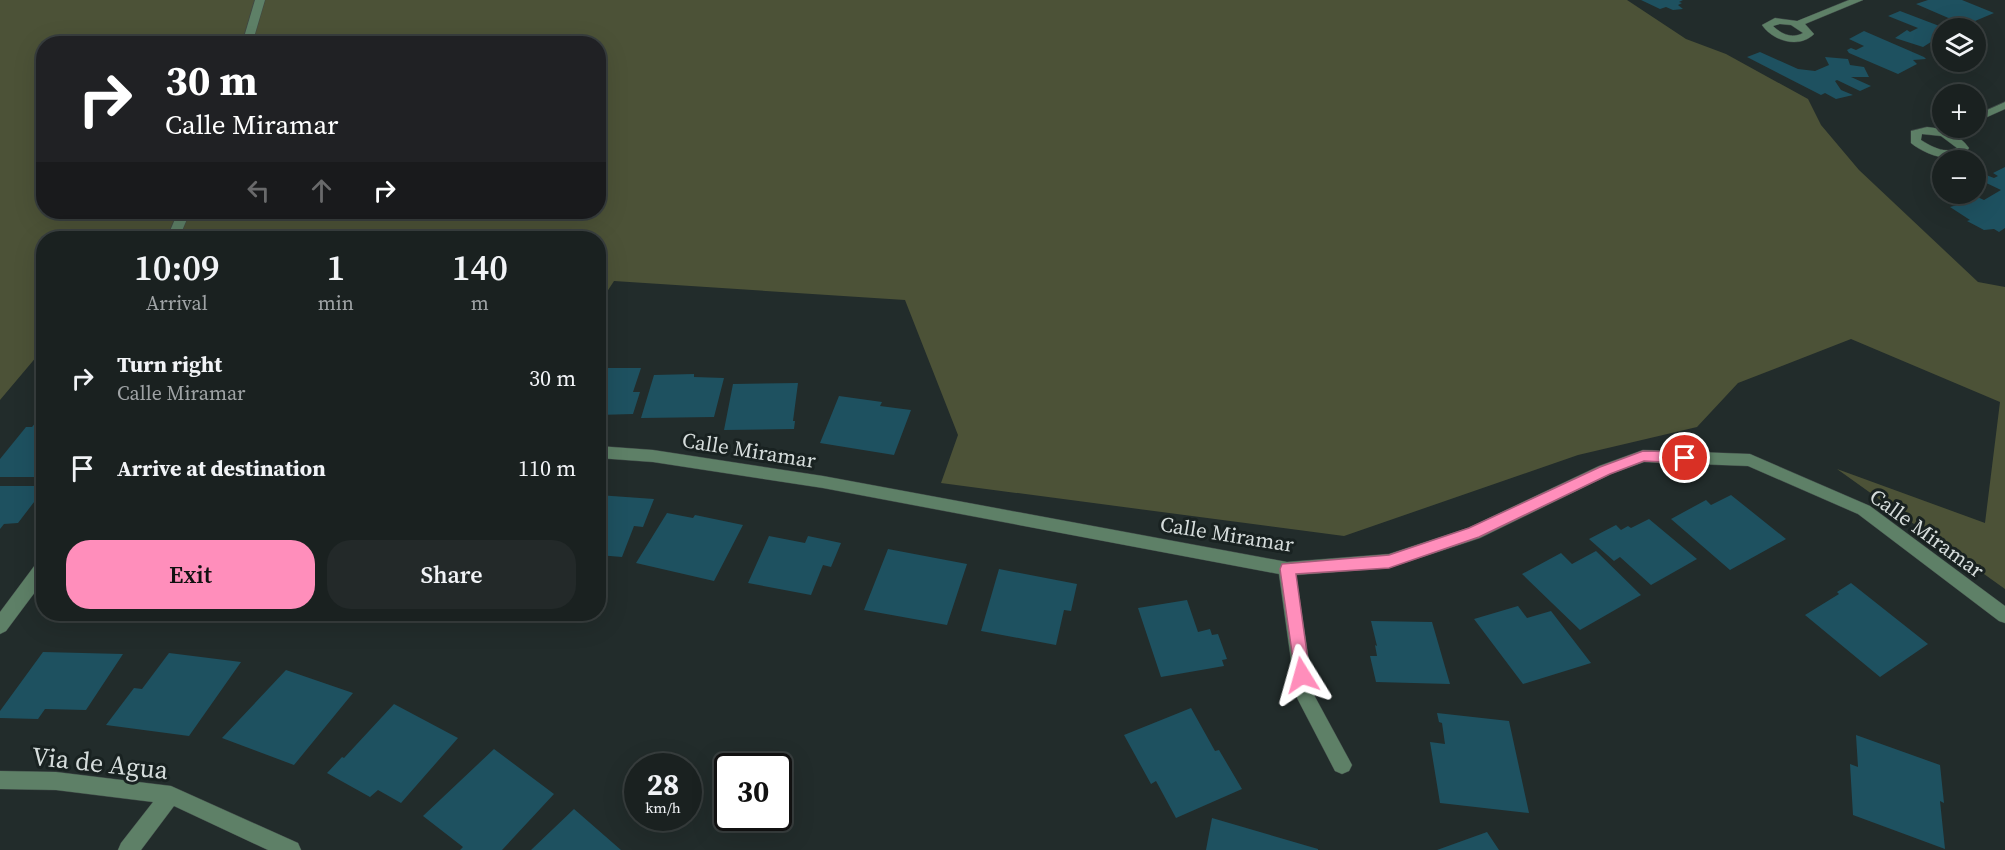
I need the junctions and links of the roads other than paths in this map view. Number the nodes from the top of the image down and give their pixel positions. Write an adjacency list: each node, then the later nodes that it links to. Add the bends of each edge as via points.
1 (260, 0): 4 (street)
2 (1858, 0): 3 (street)
3 (1797, 24)
4 (249, 36)
5 (2005, 105): 6 (street)
6 (1986, 114)
7 (606, 453): 8 (street, Calle Miramar, via 823,482)
8 (1287, 569): 10 (street, Calle Miramar, via 1389,561 1474,533 1605,470 1643,456 1749,460 1864,510); 12 (street, via 1305,696)
9 (36, 577): 11 (street)
10 (2005, 616)
11 (0, 626)
12 (1342, 765)
13 (0, 780): 14 (street, Via de Agua, via 56,781)
14 (171, 795): 15 (street); 16 (street, Via de Agua)
15 (128, 850)
16 (291, 850)

